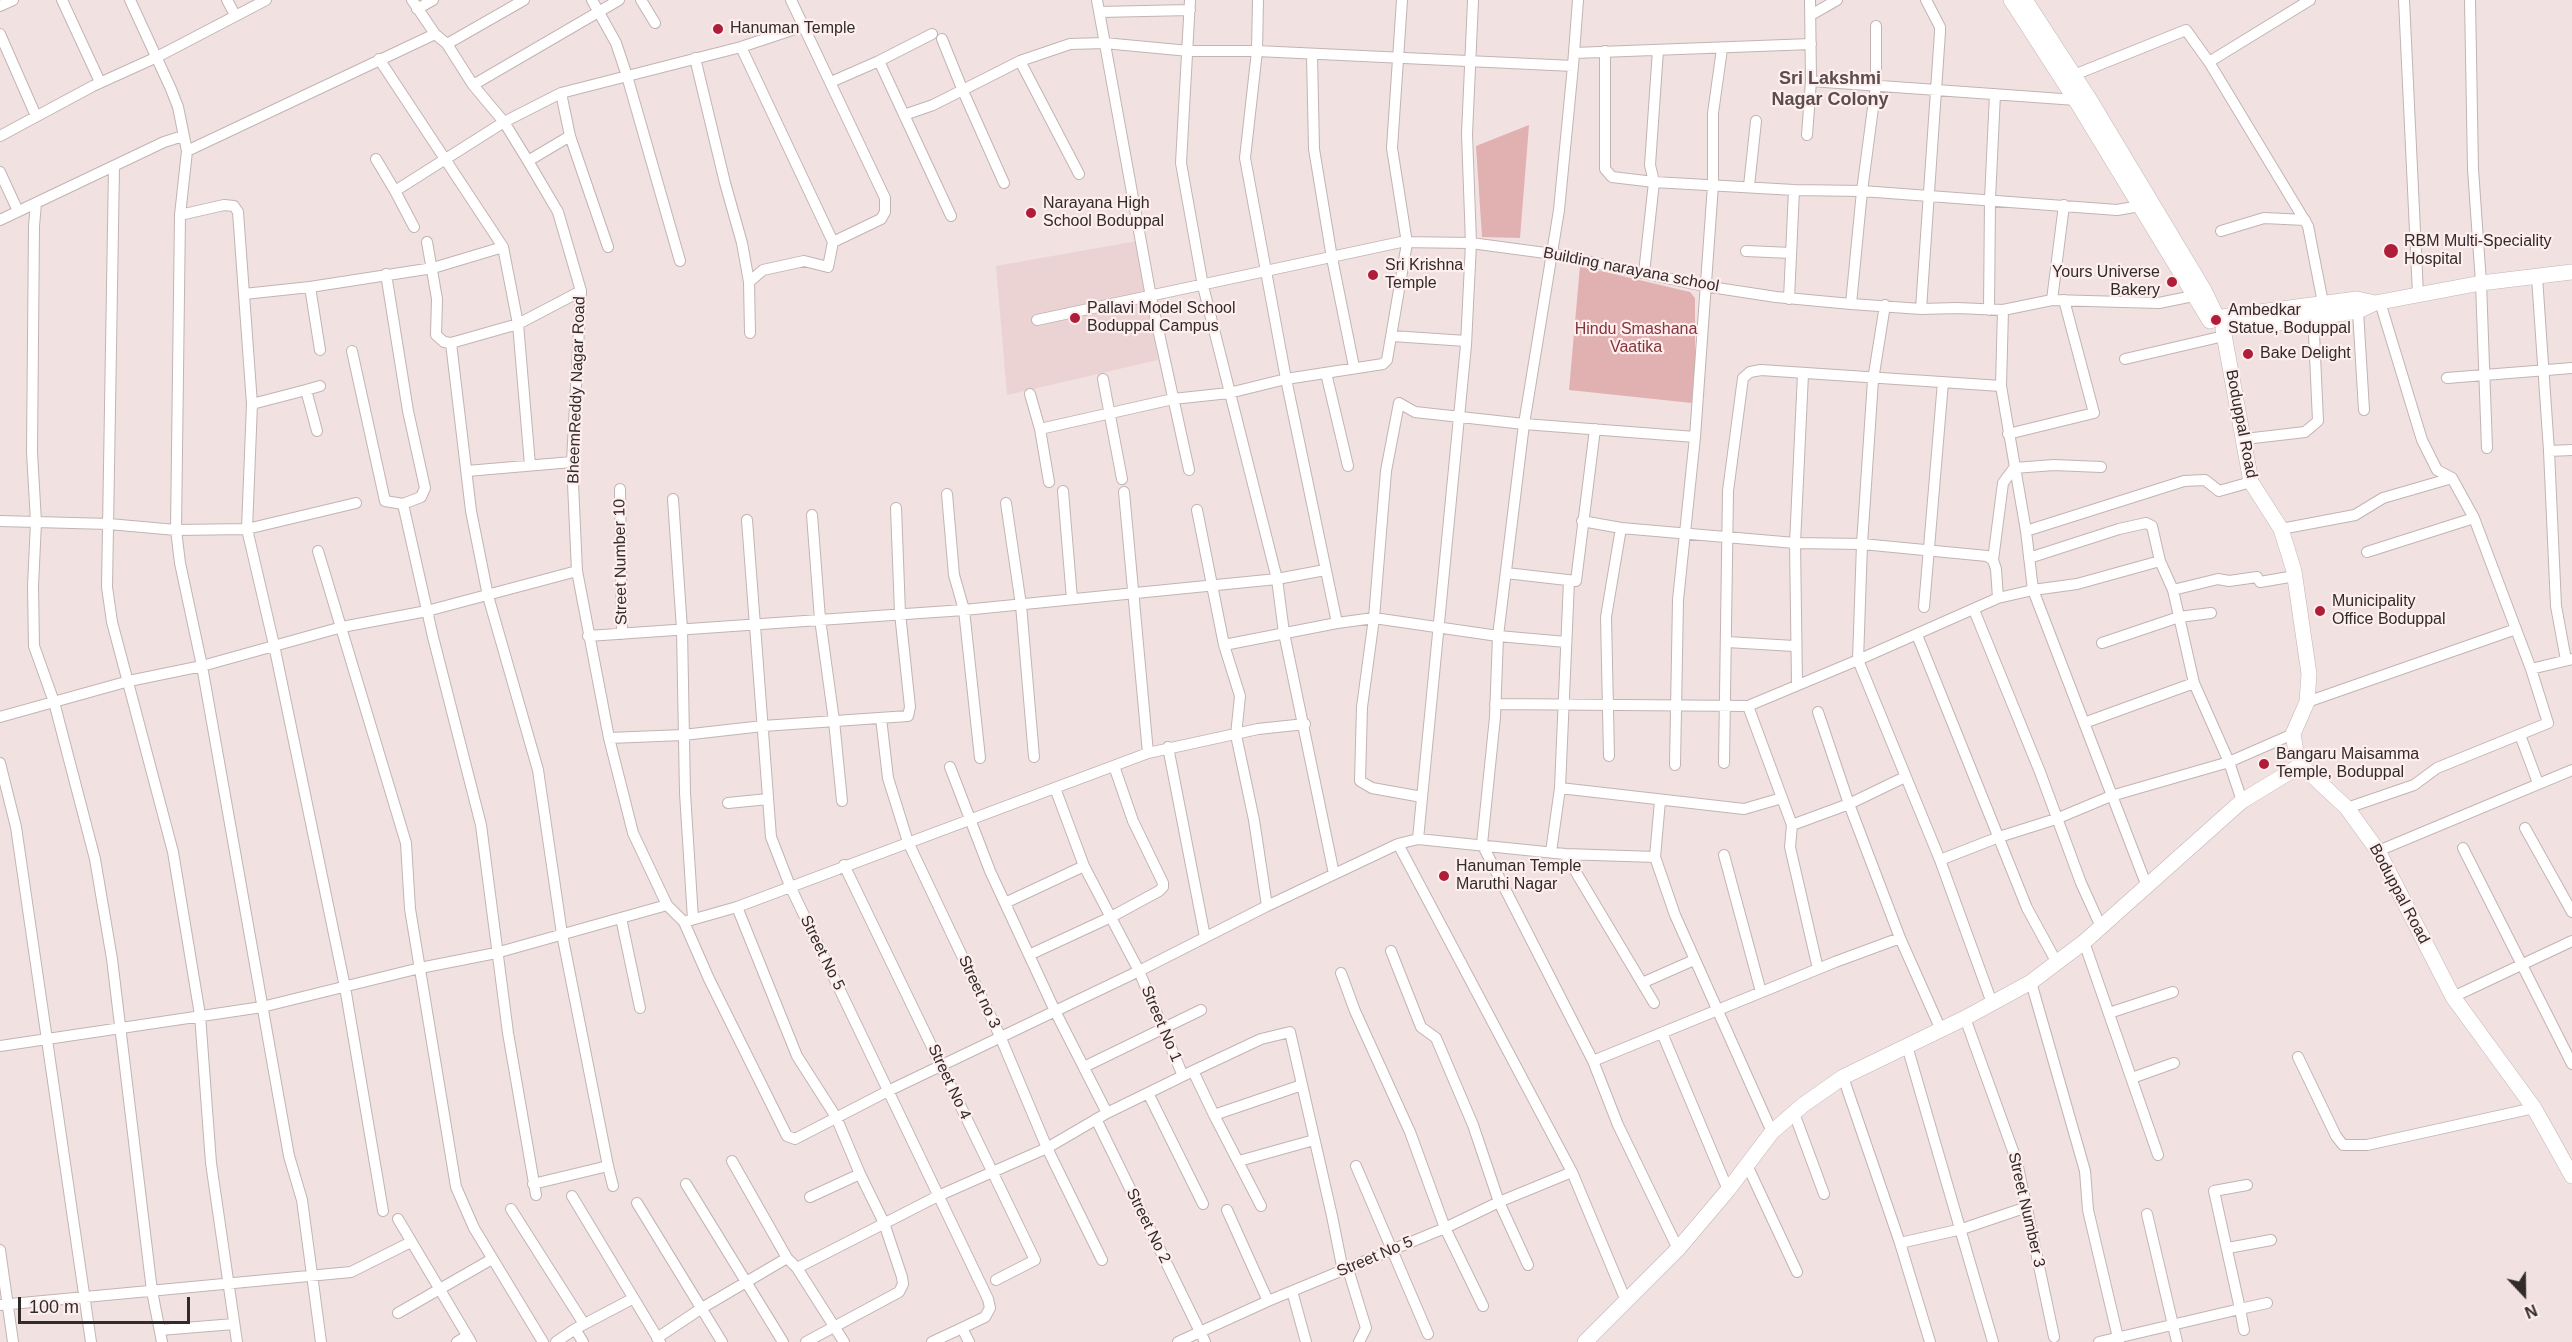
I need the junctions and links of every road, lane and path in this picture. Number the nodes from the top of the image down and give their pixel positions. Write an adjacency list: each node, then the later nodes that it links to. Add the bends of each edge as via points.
1 (13, 0): 27 (street)
2 (62, 0): 60 (street)
3 (130, 0): 48 (street)
4 (227, 0): 30 (street)
5 (267, 0): 30 (street)
6 (433, 0): 25 (street)
7 (524, 0): 37 (street)
8 (592, 0): 28 (street)
9 (619, 0): 28 (street)
10 (641, 0): 32 (street)
11 (790, 0): 33 (street)
12 (1097, 0): 29 (street)
13 (1258, 0): 44 (street)
14 (1402, 0): 51 (street)
15 (1578, 0): 46 (street)
16 (1810, 0): 31 (street)
17 (1837, 0): 31 (street)
18 (1926, 0): 64 (street, via 1940,27)
19 (2011, 0): 68 (street, Boduppal Road)
20 (2025, 0): 57 (street, Boduppal Road)
21 (2310, 0): 55 (street)
22 (2404, 0): 127 (street)
23 (2470, 0): 121 (street, via 2473,169)
24 (1473, 1): 54 (street)
25 (415, 4): 36 (street, BheemReddy Nagar Road)
26 (1190, 5): 29 (street); 43 (street)
27 (0, 6)
28 (599, 12): 58 (street); 62 (street)
29 (1099, 12): 38 (street)
30 (235, 15): 48 (street)
31 (1811, 15): 39 (street)
32 (655, 23)
33 (804, 26): 40 (street); 61 (street)
34 (1876, 26): 63 (street)
35 (0, 34): 70 (street)
36 (435, 34): 37 (street, BheemReddy Nagar Road); 50 (street)
37 (447, 44): 62 (street, BheemReddy Nagar Road)
38 (1104, 44): 43 (street); 52 (street, via 1070,44); 129 (street)
39 (1811, 44): 41 (street); 59 (street)
40 (741, 47): 49 (street); 104 (street)
41 (1722, 49): 42 (street); 86 (street, via 1713,114)
42 (1658, 50): 45 (street); 84 (street, via 1650,165)
43 (1189, 51): 44 (street); 122 (street, via 1182,163)
44 (1257, 51): 47 (street); 115 (street, via 1245,158)
45 (1605, 51): 46 (street); 84 (street, via 1605,169 1612,177)
46 (1574, 53): 56 (street)
47 (1312, 56): 51 (street); 112 (street, via 1314,149)
48 (157, 57): 60 (street); 75 (street, via 178,107)
49 (695, 58): 58 (street); 120 (street)
50 (379, 59): 77 (street); 78 (street)
51 (1397, 59): 54 (street); 105 (street, via 1392,148)
52 (1020, 61): 65 (street); 83 (street)
53 (879, 62): 61 (street); 65 (street, via 937,37); 69 (street)
54 (1470, 62): 56 (street); 106 (street, via 1467,134)
55 (2209, 62): 57 (street, via 2186,30); 100 (street)
56 (1574, 66): 111 (street)
57 (2074, 75): 95 (street, Boduppal Road)
58 (627, 76): 66 (street); 113 (street)
59 (1811, 81): 63 (street); 73 (street)
60 (100, 82): 70 (street)
61 (831, 82): 104 (street, via 886,205 881,219)
62 (473, 85): 72 (street, BheemReddy Nagar Road)
63 (1876, 85): 64 (street); 89 (street)
64 (1936, 90): 67 (street); 91 (street)
65 (963, 91): 69 (street); 85 (street)
66 (561, 93): 72 (street); 76 (street)
67 (1995, 94): 68 (street); 92 (street)
68 (2076, 100): 95 (street, Boduppal Road)
69 (904, 115): 98 (street)
70 (36, 116): 74 (street)
71 (1756, 121): 87 (street)
72 (504, 122): 78 (street); 80 (street, BheemReddy Nagar Road)
73 (1807, 135)
74 (0, 136)
75 (183, 136): 77 (street); 81 (street)
76 (570, 136): 80 (street); 108 (street)
77 (187, 151): 97 (street)
78 (446, 158): 90 (street); 107 (street)
79 (376, 159): 90 (street)
80 (528, 161): 125 (street, BheemReddy Nagar Road, via 558,213)
81 (114, 167): 93 (street); 209 (street)
82 (0, 171): 96 (street)
83 (1079, 174)
84 (1654, 182): 86 (street); 117 (street)
85 (1004, 183)
86 (1713, 185): 87 (street); 123 (street)
87 (1749, 186): 88 (street)
88 (1794, 190): 89 (street); 110 (street)
89 (1862, 190): 91 (street); 134 (street)
90 (395, 191): 101 (street)
91 (1928, 196): 92 (street); 136 (street)
92 (1990, 199): 94 (street); 138 (street)
93 (36, 202): 96 (street); 208 (street, via 32,452)
94 (2064, 205): 95 (street, via 2117,210); 131 (street)
95 (2146, 205): 128 (street, Boduppal Road); 143 (street, Boduppal Road, via 2204,290)
96 (18, 211): 99 (street)
97 (180, 215): 126 (street, via 234,206 239,219); 213 (street)
98 (951, 216)
99 (0, 220)
100 (2304, 220): 102 (street, via 2264,218); 137 (street, via 2316,257)
101 (414, 227)
102 (2221, 231)
103 (427, 242): 114 (street)
104 (833, 242): 120 (street, via 828,267 804,261 763,270)
105 (1407, 243): 106 (street, Building narayana school); 112 (street, Building narayana school); 145 (street)
106 (1471, 243): 111 (street, Building narayana school); 146 (street)
107 (503, 247): 114 (street); 142 (street)
108 (608, 247)
109 (1746, 251): 110 (street)
110 (1791, 253): 130 (street)
111 (1553, 254): 117 (street, Building narayana school); 172 (street)
112 (1332, 258): 115 (street, Building narayana school); 151 (street)
113 (680, 261)
114 (433, 268): 118 (street); 147 (street, via 436,334)
115 (1266, 272): 122 (street, Building narayana school); 159 (street)
116 (2572, 272): 119 (street)
117 (1644, 273): 123 (street, Building narayana school)
118 (386, 274): 124 (street); 200 (street, via 425,488 422,497)
119 (2537, 277): 121 (street); 153 (street)
120 (749, 282): 144 (street)
121 (2481, 283): 127 (street); 156 (street)
122 (1203, 286): 129 (street, Building narayana school); 165 (street)
123 (1704, 286): 130 (street, Building narayana school); 177 (street)
124 (310, 287): 126 (street); 148 (street)
125 (582, 291): 142 (street); 182 (street, BheemReddy Nagar Road)
126 (244, 294): 168 (street)
127 (2418, 294): 133 (street)
128 (2193, 296): 132 (street, Building narayana school, via 2159,303); 143 (street, Boduppal Road)
129 (1151, 297): 141 (street, Building narayana school); 167 (street)
130 (1789, 298): 134 (street, Building narayana school)
131 (2052, 300): 132 (street, Building narayana school); 139 (street, Building narayana school)
132 (2064, 300): 176 (street, via 2094,413)
133 (2377, 302): 137 (street, via 2357,299); 140 (street); 189 (street, via 2422,440 2437,470)
134 (1851, 304): 135 (street, Building narayana school)
135 (1885, 305): 136 (street, Building narayana school); 160 (street)
136 (1921, 309): 138 (street, Building narayana school)
137 (2316, 309): 140 (street); 143 (street); 178 (street, via 2318,421 2306,432)
138 (1989, 310): 139 (street, Building narayana school)
139 (2002, 310): 163 (street)
140 (2358, 311): 169 (street)
141 (1037, 320)
142 (518, 324): 147 (street); 183 (street)
143 (2220, 324): 150 (street); 178 (street, Boduppal Road)
144 (750, 333)
145 (1392, 336): 146 (street); 151 (street, via 1389,356 1383,364)
146 (1466, 341): 171 (street)
147 (451, 343): 188 (street)
148 (320, 350)
149 (352, 351): 200 (street, via 384,498 388,504)
150 (2125, 359)
151 (1354, 367): 154 (street)
152 (2572, 368): 153 (street)
153 (2543, 369): 156 (street); 181 (street)
154 (1326, 374): 159 (street); 184 (street)
155 (1803, 374): 160 (street); 216 (street, via 1761,370 1743,378 1728,491); 217 (street)
156 (2484, 375): 157 (street); 179 (street)
157 (2447, 378)
158 (1103, 379): 170 (street)
159 (1286, 379): 165 (street); 225 (street)
160 (1873, 380): 161 (street); 218 (street)
161 (1943, 382): 163 (street); 219 (street)
162 (320, 386): 164 (street)
163 (2001, 386): 176 (street)
164 (306, 390): 168 (street); 175 (street)
165 (1229, 393): 167 (street); 229 (street)
166 (1030, 394): 173 (street)
167 (1173, 399): 170 (street); 187 (street)
168 (252, 404): 211 (street)
169 (2364, 410)
170 (1110, 413): 173 (street); 190 (street)
171 (1461, 416): 172 (street); 246 (street, via 1415,411 1399,403 1386,471); 251 (street)
172 (1524, 424): 174 (street); 227 (street)
173 (1040, 429): 191 (street)
174 (1595, 429): 177 (street); 207 (street)
175 (317, 431)
176 (2008, 434): 186 (street)
177 (1695, 437): 215 (street)
178 (2245, 439): 192 (street, Boduppal Road)
179 (2487, 448)
180 (2572, 450): 181 (street)
181 (2549, 452): 265 (street, via 2556,606)
182 (572, 462): 183 (street); 226 (street, BheemReddy Nagar Road)
183 (530, 465): 188 (street)
184 (1348, 466)
185 (2102, 467): 186 (street)
186 (2014, 468): 214 (street); 223 (street, via 2003,483)
187 (1189, 470)
188 (466, 471): 235 (street)
189 (2452, 478): 204 (street); 212 (street, via 2383,498 2355,515)
190 (1122, 479)
191 (1049, 482)
192 (2251, 482): 212 (street, Boduppal Road); 214 (street, via 2218,491 2205,480 2184,481)
193 (620, 489): 255 (street, Street Number 10)
194 (1064, 491): 237 (street)
195 (1124, 492): 234 (street)
196 (947, 494): 240 (street, via 954,576)
197 (673, 499): 253 (street)
198 (356, 503): 211 (street)
199 (1006, 503): 238 (street)
200 (403, 504): 242 (street)
201 (896, 508): 243 (street)
202 (1197, 510): 231 (street)
203 (812, 515): 247 (street)
204 (2474, 518): 221 (street); 252 (street)
205 (747, 520): 249 (street, Street No 5)
206 (0, 521): 208 (street)
207 (1582, 521): 210 (street); 230 (street, via 1576,581)
208 (36, 522): 209 (street); 272 (street, via 34,646)
209 (109, 524): 213 (street); 269 (street, via 107,587 112,622)
210 (1621, 528): 215 (street); 276 (street, via 1606,617)
211 (247, 529): 213 (street); 262 (street)
212 (2281, 529): 228 (street, Boduppal Road)
213 (176, 530): 267 (street)
214 (2026, 531): 222 (street)
215 (1684, 533): 216 (street); 277 (street)
216 (1728, 537): 217 (street); 260 (street)
217 (1795, 543): 218 (street); 264 (street)
218 (1862, 544): 219 (street); 266 (street)
219 (1929, 550): 223 (street); 239 (street)
220 (318, 551): 250 (street)
221 (2367, 552)
222 (2029, 558): 224 (street, via 2146,523 2152,526); 232 (street)
223 (1994, 560): 236 (street)
224 (2160, 561): 232 (street, via 2077,584); 233 (street)
225 (1325, 570): 229 (street); 248 (street)
226 (577, 571): 235 (street); 257 (street, BheemReddy Nagar Road)
227 (1506, 573): 230 (street); 258 (street)
228 (2295, 576): 233 (street, via 2260,582 2257,576 2218,579); 273 (street, Boduppal Road, via 2309,674)
229 (1277, 579): 231 (street); 254 (street)
230 (1569, 581): 259 (street)
231 (1211, 585): 234 (street); 263 (street)
232 (2033, 590): 236 (street); 284 (street)
233 (2173, 590): 245 (street)
234 (1134, 595): 237 (street); 293 (street)
235 (489, 596): 242 (street); 349 (street, via 538,770)
236 (1998, 598): 241 (street)
237 (1072, 599): 238 (street)
238 (1021, 605): 240 (street); 295 (street)
239 (1924, 607)
240 (964, 610): 243 (street); 296 (street)
241 (1974, 610): 256 (street); 319 (street)
242 (427, 611): 250 (street); 355 (street, via 481,825)
243 (900, 613): 247 (street); 282 (street, via 910,707 908,716)
244 (2211, 613): 245 (street)
245 (2179, 617): 261 (street); 270 (street)
246 (1374, 618): 248 (street); 251 (street); 310 (street, via 1362,707 1360,781 1372,788)
247 (820, 619): 249 (street); 283 (street)
248 (1337, 622): 254 (street)
249 (754, 624): 253 (street); 286 (street, Street No 5)
250 (342, 627): 262 (street); 360 (street, via 406,843 410,909)
251 (1438, 628): 258 (street); 310 (street)
252 (2516, 629): 268 (street); 273 (street)
253 (682, 630): 255 (street); 288 (street)
254 (1284, 633): 263 (street); 285 (street)
255 (622, 634): 257 (street)
256 (1917, 635): 266 (street); 323 (street)
257 (588, 636): 291 (street, BheemReddy Nagar Road)
258 (1498, 636): 259 (street); 274 (street)
259 (1566, 642): 275 (street)
260 (1727, 642): 264 (street); 278 (street)
261 (2102, 643)
262 (274, 645): 267 (street); 366 (street)
263 (1224, 645): 289 (street, via 1240,696)
264 (1794, 646): 271 (street)
265 (2569, 659): 268 (street)
266 (1858, 660): 271 (street); 305 (street)
267 (202, 666): 269 (street); 372 (street)
268 (2531, 669): 290 (street, via 2548,723)
269 (129, 681): 272 (street); 378 (street, via 173,852)
270 (2194, 683): 284 (street); 298 (street)
271 (1797, 684): 279 (street)
272 (54, 702): 281 (street); 380 (street, via 95,859)
273 (2307, 702): 287 (street, Boduppal Road)
274 (1496, 704): 275 (street); 327 (street)
275 (1565, 705): 276 (street); 308 (street)
276 (1607, 706): 277 (street); 294 (street)
277 (1676, 706): 278 (street); 300 (street)
278 (1726, 706): 279 (street); 299 (street)
279 (1748, 706): 311 (street)
280 (1818, 712): 317 (street)
281 (0, 717)
282 (881, 718): 283 (street); 325 (street, Street no 3, via 888,778)
283 (834, 721): 286 (street); 313 (street)
284 (2084, 723): 309 (street)
285 (1305, 724): 289 (street); 337 (street)
286 (763, 726): 288 (street); 312 (street, Street No 5)
287 (2293, 734): 298 (street); 301 (street)
288 (683, 735): 291 (street); 347 (street)
289 (1236, 735): 292 (street); 342 (street)
290 (2520, 735): 306 (street); 318 (street, via 2437,768 2414,785)
291 (609, 738): 341 (street, BheemReddy Nagar Road, via 633,833)
292 (1168, 747): 293 (street); 350 (street)
293 (1148, 753): 302 (street)
294 (1609, 756)
295 (1034, 757)
296 (980, 758)
297 (0, 762): 385 (street, via 16,827)
298 (2229, 762): 309 (street); 315 (street)
299 (1724, 763)
300 (1675, 765)
301 (2301, 765): 315 (street); 318 (street, Boduppal Road)
302 (1114, 766): 307 (street); 345 (street, via 1133,821 1163,883 1159,891)
303 (950, 767): 320 (street)
304 (2572, 770): 306 (street)
305 (1905, 777): 317 (street); 334 (street)
306 (2538, 783): 329 (street)
307 (1055, 788): 320 (street); 336 (street, Street No 1)
308 (1560, 788): 314 (street); 330 (street)
309 (2111, 796): 319 (street); 338 (street)
310 (1422, 797): 324 (street)
311 (1782, 798): 314 (street, via 1744,809); 321 (street)
312 (768, 799): 316 (street); 339 (street, Street No 5, via 771,837)
313 (842, 801)
314 (1660, 801): 333 (street)
315 (2242, 801): 338 (street)
316 (728, 803)
317 (1849, 804): 321 (street); 351 (street)
318 (2347, 808): 329 (street, Boduppal Road)
319 (2056, 819): 323 (street); 348 (street)
320 (969, 820): 325 (street); 340 (street)
321 (1792, 825): 361 (street, via 1790,847)
322 (2525, 828): 344 (street)
323 (1999, 837): 334 (street); 358 (street, via 2027,908)
324 (1418, 838): 326 (street); 327 (street)
325 (908, 842): 335 (street); 384 (street, Street no 3)
326 (1398, 844): 337 (street); 416 (street)
327 (1482, 844): 330 (street); 389 (street)
328 (2463, 848): 359 (street)
329 (2378, 851): 369 (street, Boduppal Road)
330 (1551, 852): 331 (street)
331 (1565, 854): 333 (street); 365 (street)
332 (1724, 855): 367 (street)
333 (1655, 857): 357 (street)
334 (1940, 860): 371 (street)
335 (844, 865): 339 (street); 392 (street, Street No 4)
336 (1084, 866): 340 (street); 345 (street, Street No 1)
337 (1334, 874): 342 (street)
338 (2146, 884): 348 (street)
339 (790, 885): 343 (street); 398 (street, Street No 5)
340 (1005, 903): 356 (street)
341 (667, 905): 346 (street); 347 (street, BheemReddy Nagar Road)
342 (1267, 906): 350 (street)
343 (737, 907): 347 (street); 404 (street, via 797,1056)
344 (2572, 912)
345 (1111, 917): 356 (street); 362 (street, Street No 1)
346 (621, 918): 349 (street); 373 (street)
347 (688, 920): 404 (street, via 709,979 787,1136 795,1139)
348 (2101, 927): 353 (street)
349 (562, 934): 355 (street); 413 (street)
350 (1205, 937): 362 (street)
351 (1900, 938): 361 (street); 382 (street)
352 (2572, 940): 359 (street)
353 (2084, 942): 358 (street); 377 (street)
354 (1391, 951): 427 (street, via 1421,1027 1436,1038 1473,1125)
355 (496, 953): 360 (street); 413 (street, via 535,1189)
356 (1029, 955): 376 (street)
357 (1694, 960): 365 (street); 375 (street)
358 (2057, 963): 364 (street)
359 (2521, 965): 369 (street); 391 (street)
360 (420, 968): 366 (street); 448 (street, via 456,1187)
361 (1818, 969): 367 (street)
362 (1139, 971): 376 (street); 381 (street, Street No 1)
363 (1341, 973): 438 (street, via 1410,1132)
364 (2031, 982): 371 (street); 483 (street, via 2085,1171 2088,1210)
365 (1642, 983): 370 (street)
366 (345, 987): 372 (street); 434 (street)
367 (1761, 992): 375 (street)
368 (2173, 992): 377 (street)
369 (2453, 997): 400 (street, Boduppal Road)
370 (1654, 1003)
371 (1992, 1004): 379 (street)
372 (262, 1007): 378 (street); 454 (street, via 289,1156 302,1200)
373 (639, 1008)
374 (1201, 1010): 381 (street)
375 (1716, 1010): 383 (street); 406 (street)
376 (1055, 1011): 384 (street); 393 (street)
377 (2109, 1013): 396 (street)
378 (200, 1015): 380 (street); 457 (street, via 211,1164)
379 (1965, 1018): 382 (street); 431 (street, Street Number 3, via 2017,1162)
380 (119, 1028): 385 (street); 459 (street)
381 (1163, 1028): 393 (street); 394 (street, Street No 1)
382 (1941, 1030): 387 (street)
383 (1662, 1033): 389 (street); 422 (street)
384 (1000, 1036): 392 (street); 408 (street, Street no 3)
385 (46, 1039): 386 (street); 461 (street)
386 (0, 1046)
387 (1907, 1046): 395 (street); 439 (street)
388 (2298, 1057): 400 (street, via 2343,1145 2367,1145)
389 (1593, 1061): 444 (street, via 1618,1125)
390 (2174, 1063): 396 (street)
391 (2572, 1064)
392 (942, 1066): 398 (street); 415 (street, Street No 4)
393 (1084, 1067): 401 (street)
394 (1188, 1073): 397 (street, via 1261,1039 1290,1032); 399 (street); 403 (street, Street No 1)
395 (1843, 1077): 402 (street); 442 (street)
396 (2132, 1078): 409 (street)
397 (1302, 1085): 403 (street); 407 (street)
398 (888, 1091): 404 (street); 425 (street, Street No 5)
399 (1148, 1093): 401 (street); 429 (street)
400 (2534, 1108): 418 (street, Boduppal Road)
401 (1107, 1113): 405 (street)
402 (1794, 1113): 406 (street); 423 (street)
403 (1214, 1115): 411 (street, Street No 1)
404 (836, 1117): 417 (street)
405 (1096, 1119): 408 (street); 479 (street, Street No 2)
406 (1772, 1132): 412 (street)
407 (1314, 1140): 411 (street); 452 (street)
408 (1047, 1148): 415 (street); 449 (street, Street no 3)
409 (2158, 1155)
410 (732, 1161): 447 (street)
411 (1239, 1161): 430 (street, Street No 1)
412 (1747, 1165): 422 (street); 453 (street)
413 (608, 1166): 421 (street)
414 (1356, 1166): 446 (street)
415 (992, 1172): 425 (street); 455 (street, Street No 4, via 1035,1260)
416 (1572, 1172): 427 (street, Street No 5); 464 (street)
417 (860, 1174): 426 (street); 437 (street)
418 (2572, 1176)
419 (686, 1184): 456 (street)
420 (2247, 1185): 443 (street, via 2214,1191)
421 (613, 1186)
422 (1728, 1190): 444 (street)
423 (1824, 1194)
424 (572, 1196): 462 (street)
425 (938, 1196): 437 (street); 475 (street, Street No 5, via 990,1308 985,1317)
426 (810, 1197)
427 (1499, 1202): 438 (street, Street No 5); 450 (street)
428 (637, 1203): 468 (street)
429 (1203, 1204)
430 (1260, 1206)
431 (2027, 1207): 439 (street); 480 (street, Street Number 3)
432 (511, 1209): 473 (street)
433 (1227, 1210): 463 (street)
434 (383, 1211)
435 (2147, 1214): 472 (street)
436 (398, 1219): 441 (street)
437 (884, 1223): 451 (street); 474 (street, via 903,1284 899,1292)
438 (1445, 1228): 446 (street, Street No 5); 467 (street)
439 (1962, 1229): 442 (street); 504 (street)
440 (2271, 1240): 443 (street)
441 (411, 1242): 454 (street, via 351,1272); 458 (street)
442 (1900, 1243): 503 (street)
443 (2228, 1248): 469 (street)
444 (1678, 1249): 464 (street)
445 (0, 1250): 466 (street)
446 (1391, 1250): 452 (street, Street No 5); 478 (street)
447 (787, 1258): 451 (street); 456 (street)
448 (492, 1259): 458 (street); 490 (street)
449 (1101, 1260)
450 (1528, 1265)
451 (797, 1268): 474 (street)
452 (1345, 1270): 460 (street, Street No 5); 501 (street, via 1366,1328)
453 (1797, 1272)
454 (313, 1277): 457 (street); 488 (street)
455 (996, 1280)
456 (746, 1281): 468 (street); 494 (street)
457 (227, 1283): 459 (street); 471 (street)
458 (439, 1290): 470 (street); 481 (street)
459 (152, 1291): 461 (street); 476 (street)
460 (1292, 1291): 463 (street, Street No 5); 500 (street)
461 (84, 1298): 466 (street); 485 (street)
462 (632, 1299): 473 (street); 482 (street)
463 (1268, 1301): 479 (street, Street No 5)
464 (1626, 1301): 502 (street)
465 (2267, 1303): 469 (street)
466 (4, 1305): 484 (street)
467 (1483, 1306)
468 (702, 1308): 482 (street); 493 (street)
469 (2240, 1308): 472 (street); 477 (street)
470 (398, 1313)
471 (234, 1324): 476 (street); 487 (street)
472 (2172, 1324): 483 (street); 506 (street)
473 (579, 1327): 491 (street); 492 (street)
474 (835, 1327): 495 (street); 496 (street)
475 (962, 1328): 497 (street); 498 (street)
476 (160, 1330): 486 (street)
477 (2244, 1330)
478 (1428, 1334)
479 (1203, 1337): 499 (street, Street No 5)
480 (2054, 1337)
481 (469, 1339): 489 (street)
482 (658, 1340)
483 (2118, 1340): 505 (street)
484 (13, 1342)
485 (91, 1342)
486 (162, 1342)
487 (237, 1342)
488 (321, 1342)
489 (457, 1342)
490 (543, 1342)
491 (556, 1342)
492 (583, 1342)
493 (722, 1342)
494 (783, 1342)
495 (806, 1342)
496 (844, 1342)
497 (932, 1342)
498 (969, 1342)
499 (1178, 1342)
500 (1306, 1342)
501 (1359, 1342)
502 (1585, 1342)
503 (1930, 1342)
504 (1993, 1342)
505 (2099, 1342)
506 (2176, 1342)

